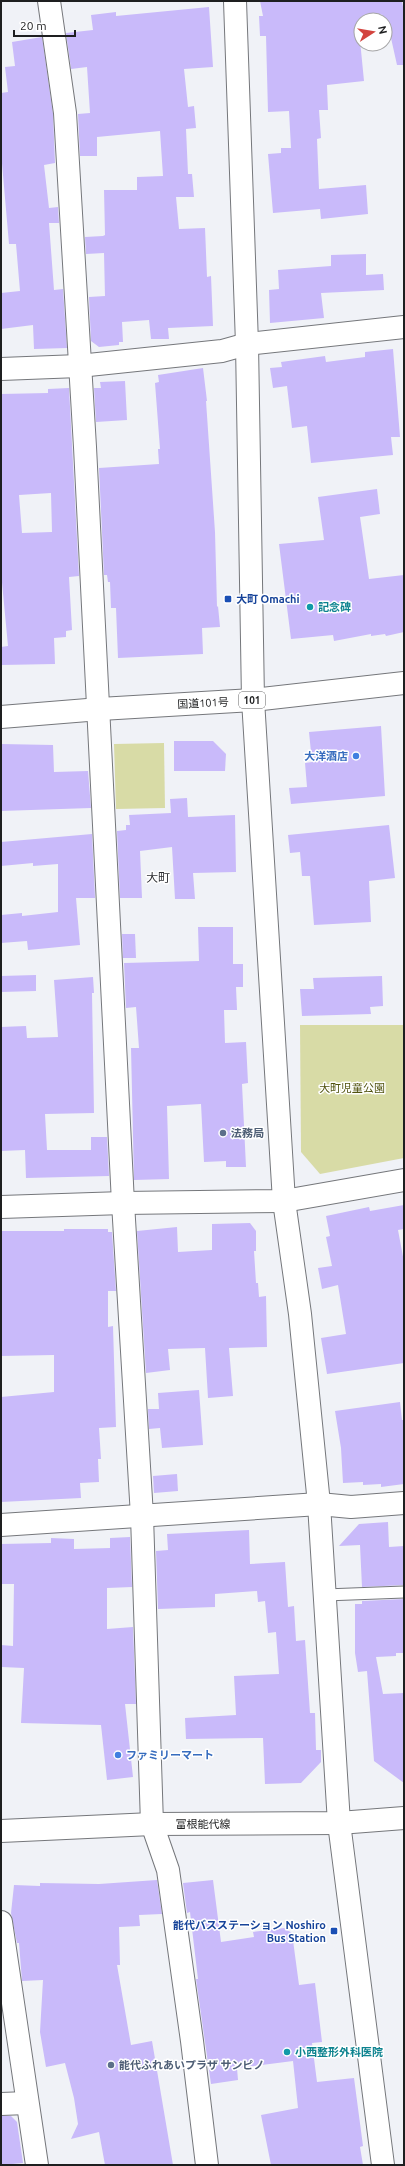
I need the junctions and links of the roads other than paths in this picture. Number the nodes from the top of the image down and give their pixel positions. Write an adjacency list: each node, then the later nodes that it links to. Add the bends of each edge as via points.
1 (48, 1): 5 (main road, via 65,113)
2 (235, 1): 4 (main road)
3 (404, 327): 4 (main road)
4 (247, 344): 5 (main road, via 222,351); 8 (main road)
5 (79, 366): 6 (main road); 9 (main road)
6 (1, 369)
7 (404, 683): 8 (main road, 国道101号 / 101)
8 (253, 700): 9 (main road, 国道101号 / 101); 12 (main road)
9 (100, 709): 10 (main road, 国道101号 / 101); 13 (main road)
10 (1, 717)
11 (404, 1180): 12 (main road)
12 (284, 1201): 13 (main road); 15 (main road, via 300,1314)
13 (123, 1203): 14 (main road); 17 (main road)
14 (1, 1207)
15 (320, 1504): 16 (main road, via 351,1507); 17 (main road); 20 (main road)
16 (404, 1504)
17 (142, 1516): 18 (main road); 23 (main road)
18 (1, 1525)
19 (404, 1592): 20 (lane)
20 (325, 1595): 22 (main road)
21 (404, 1818): 22 (main road, 富根能代線)
22 (339, 1823): 23 (main road, 富根能代線); 30 (main road)
23 (152, 1824): 24 (main road, 富根能代線); 29 (main road, via 168,1870)
24 (1, 1831)
25 (1, 1922): 26 (main road)
26 (27, 2103): 27 (main road); 28 (main road)
27 (1, 2104)
28 (37, 2165)
29 (207, 2165)
30 (383, 2165)

